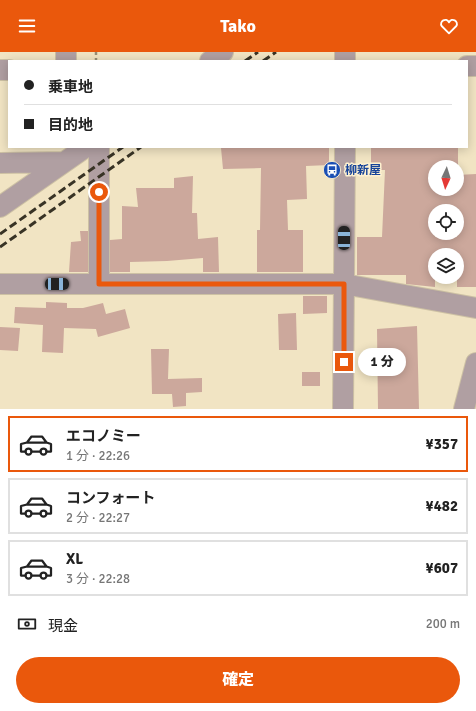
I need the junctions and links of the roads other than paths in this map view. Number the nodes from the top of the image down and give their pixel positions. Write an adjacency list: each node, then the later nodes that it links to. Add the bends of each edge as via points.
1 (223, 52): 2 (street)
2 (211, 60)
3 (85, 148): 6 (street)
4 (99, 148): 10 (street)
5 (345, 148): 11 (street)
6 (64, 162): 7 (street); 8 (street)
7 (0, 164)
8 (0, 207)
9 (0, 284): 10 (street)
10 (99, 284): 11 (street)
11 (344, 284): 12 (street); 14 (street)
12 (476, 308)
13 (476, 363): 15 (street)
14 (343, 409)
15 (464, 409)

